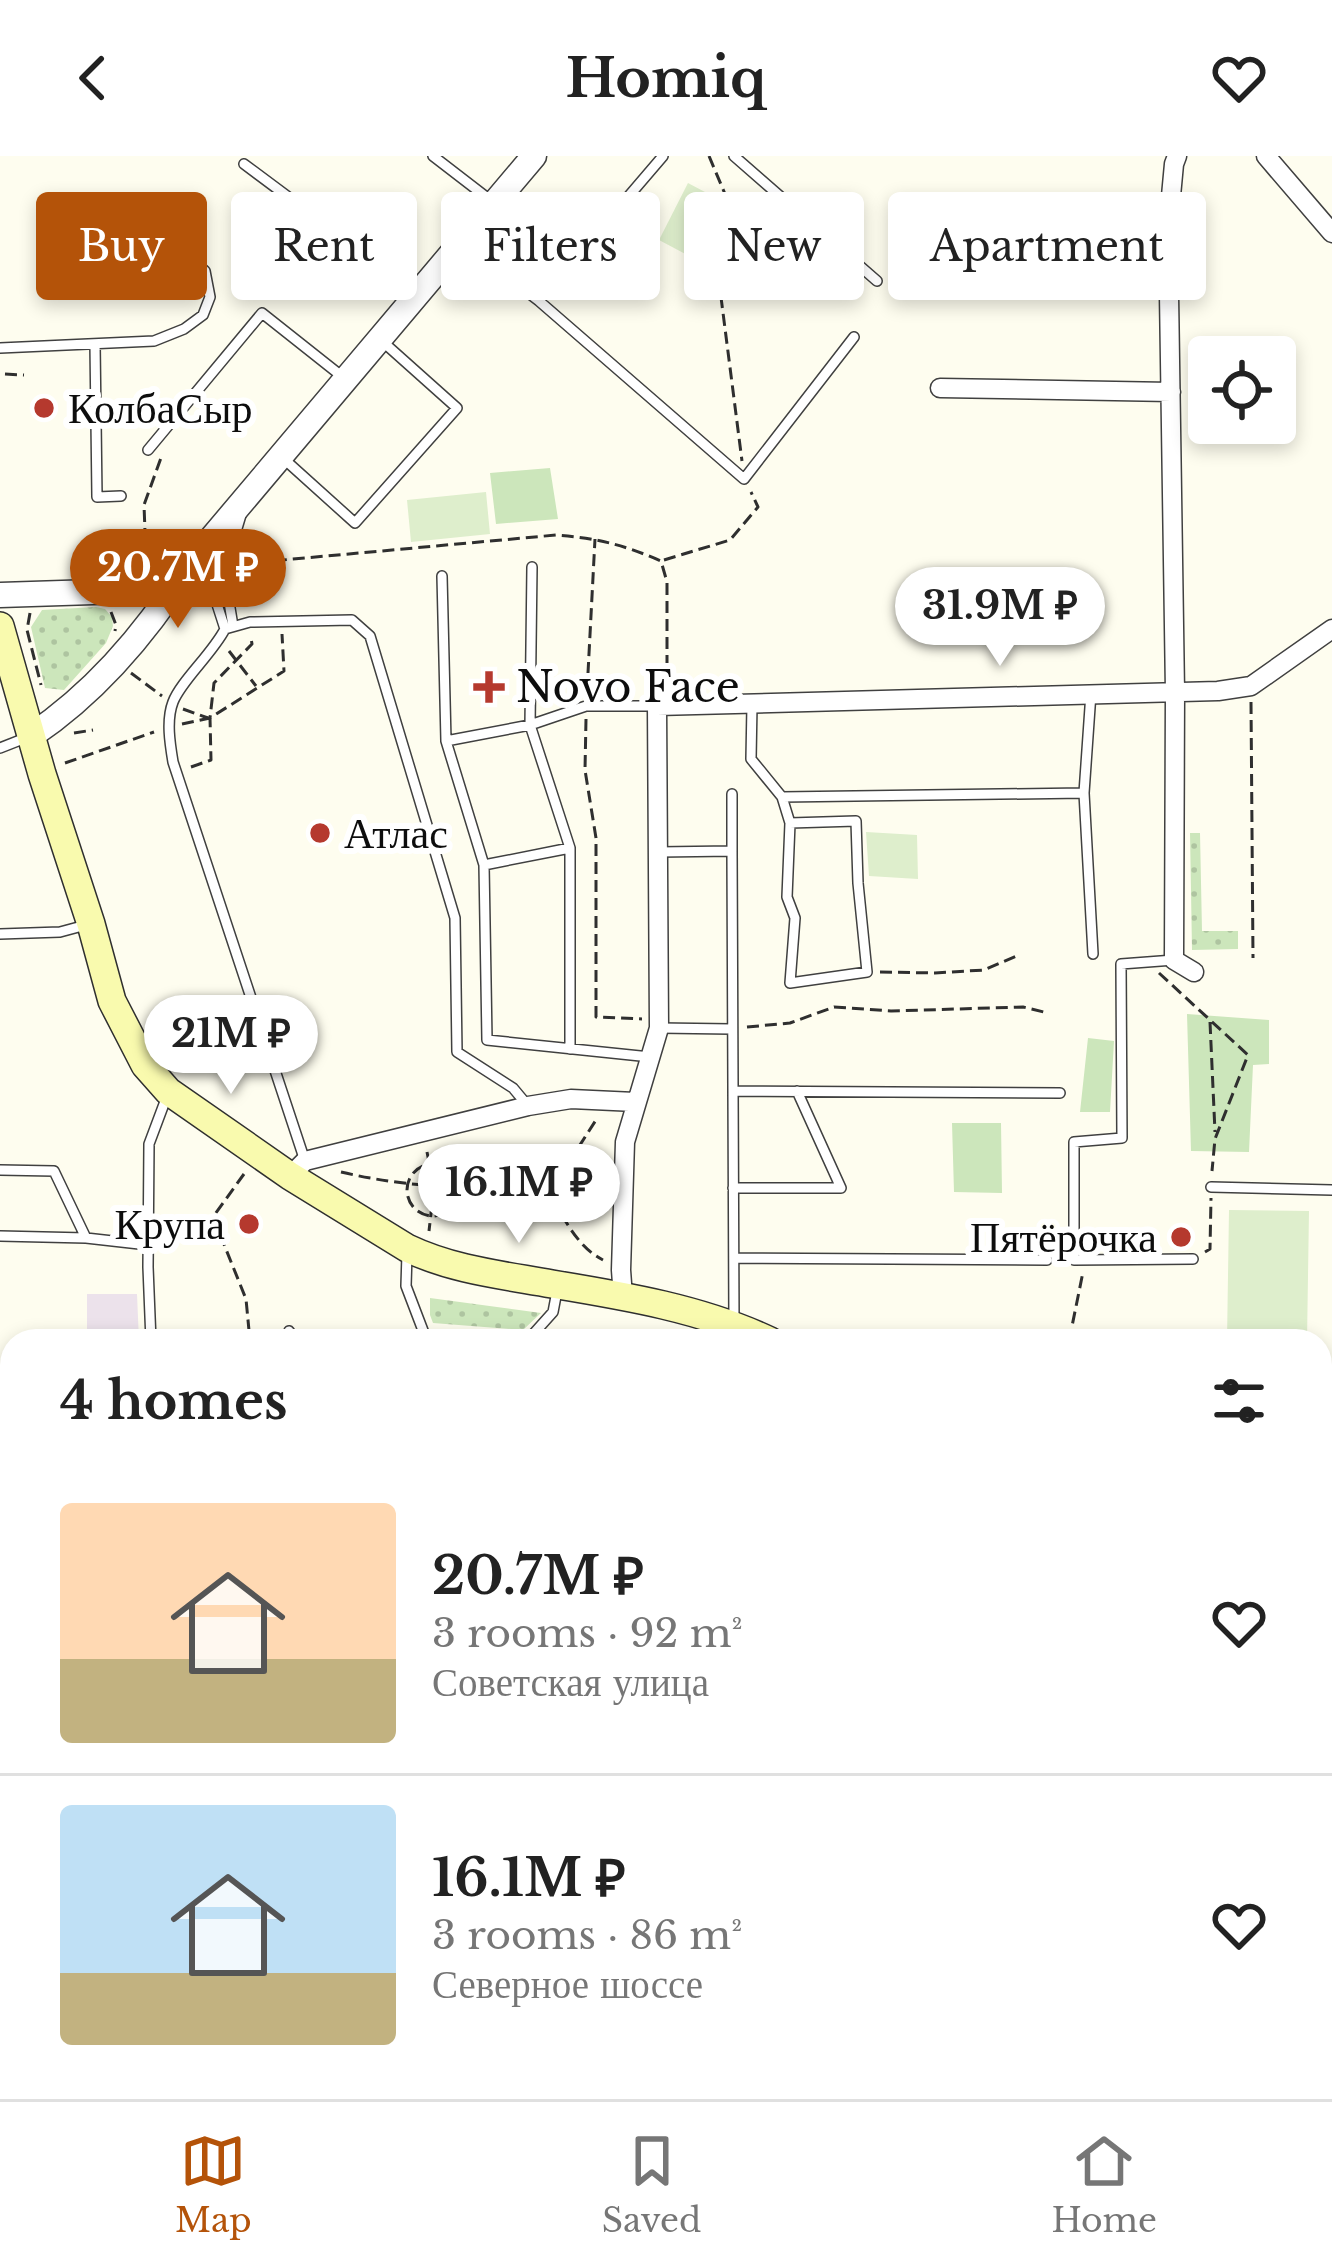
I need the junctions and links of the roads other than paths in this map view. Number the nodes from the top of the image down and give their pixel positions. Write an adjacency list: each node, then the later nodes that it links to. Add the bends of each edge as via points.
1 (434, 156): 9 (lane)
2 (534, 156): 10 (street)
3 (663, 156): 17 (lane)
4 (734, 156): 14 (lane)
5 (1178, 156): 24 (street, via 1168,228)
6 (1266, 156): 11 (street)
7 (244, 164): 8 (lane)
8 (282, 192)
9 (480, 192)
10 (503, 192)
11 (1332, 233)
12 (441, 266): 15 (street)
13 (207, 281): 20 (lane, via 203,315 184,329 154,341)
14 (877, 281)
15 (417, 293)
16 (411, 300): 18 (street)
17 (538, 301): 19 (lane, via 744,479)
18 (379, 338): 22 (street); 26 (lane, via 457,408 355,523)
19 (854, 338)
20 (95, 344): 21 (lane); 27 (lane, via 97,497)
21 (0, 348)
22 (344, 378): 25 (lane, via 262,314); 26 (street)
23 (940, 388): 24 (street)
24 (1171, 392): 38 (street)
25 (148, 450)
26 (280, 456): 28 (street)
27 (121, 496)
28 (246, 498): 29 (street); 35 (lane, via 224,572)
29 (189, 566): 33 (street); 35 (lane); 37 (street)
30 (532, 567): 42 (lane)
31 (442, 576): 44 (lane)
32 (0, 595): 33 (street)
33 (103, 599): 37 (street, via 117,599 130,622)
34 (0, 626): 43 (main road)
35 (229, 627): 68 (lane, via 352,620 370,636 455,918 457,1052); 69 (lane, via 172,703 170,744)
36 (1332, 629): 38 (street, via 1251,686)
37 (122, 665): 43 (street)
38 (1175, 692): 39 (street); 57 (street)
39 (1091, 693): 40 (street); 46 (lane)
40 (752, 705): 41 (street); 48 (lane, via 751,759)
41 (662, 706): 42 (lane, via 586,706); 52 (street)
42 (530, 725): 44 (lane); 50 (lane)
43 (31, 736): 45 (lane); 54 (main road)
44 (446, 741): 53 (lane)
45 (0, 748)
46 (1084, 793): 48 (lane); 56 (lane)
47 (732, 794): 51 (lane)
48 (782, 797): 49 (lane)
49 (790, 823): 49 (lane, via 856,821 867,971 790,983)
50 (570, 848): 53 (lane); 61 (lane)
51 (732, 851): 52 (lane); 60 (lane)
52 (659, 852): 59 (street)
53 (484, 865): 61 (lane, via 487,1040)
54 (91, 923): 55 (lane); 63 (main road, via 112,1001 145,1065)
55 (0, 934)
56 (1093, 954)
57 (1174, 960): 58 (street); 79 (lane, via 1121,964 1121,1138 1074,1142 1074,1260)
58 (1194, 972)
59 (659, 1024): 60 (lane); 62 (street)
60 (731, 1029): 64 (lane)
61 (570, 1049): 62 (lane)
62 (650, 1057): 67 (street)
63 (169, 1091): 69 (main road); 76 (lane, via 148,1144)
64 (733, 1091): 65 (lane); 72 (lane)
65 (797, 1091): 66 (lane); 72 (lane, via 841,1188)
66 (1060, 1093)
67 (635, 1102): 68 (street); 81 (street, via 625,1142)
68 (528, 1106): 69 (street)
69 (297, 1168): 77 (main road)
70 (0, 1170): 75 (lane, via 53,1171)
71 (1210, 1187): 73 (lane)
72 (734, 1188): 78 (lane)
73 (1332, 1190)
74 (0, 1236): 75 (lane)
75 (86, 1238): 76 (lane)
76 (148, 1245): 84 (lane)
77 (416, 1253): 82 (main road); 85 (lane, via 406,1286)
78 (734, 1258): 80 (lane); 83 (lane)
79 (1193, 1259)
80 (1047, 1260)
81 (622, 1283): 82 (main road); 83 (main road)
82 (558, 1285): 86 (lane, via 554,1312)
83 (734, 1324): 87 (main road)
84 (152, 1329)
85 (422, 1329)
86 (538, 1329)
87 (745, 1329)

